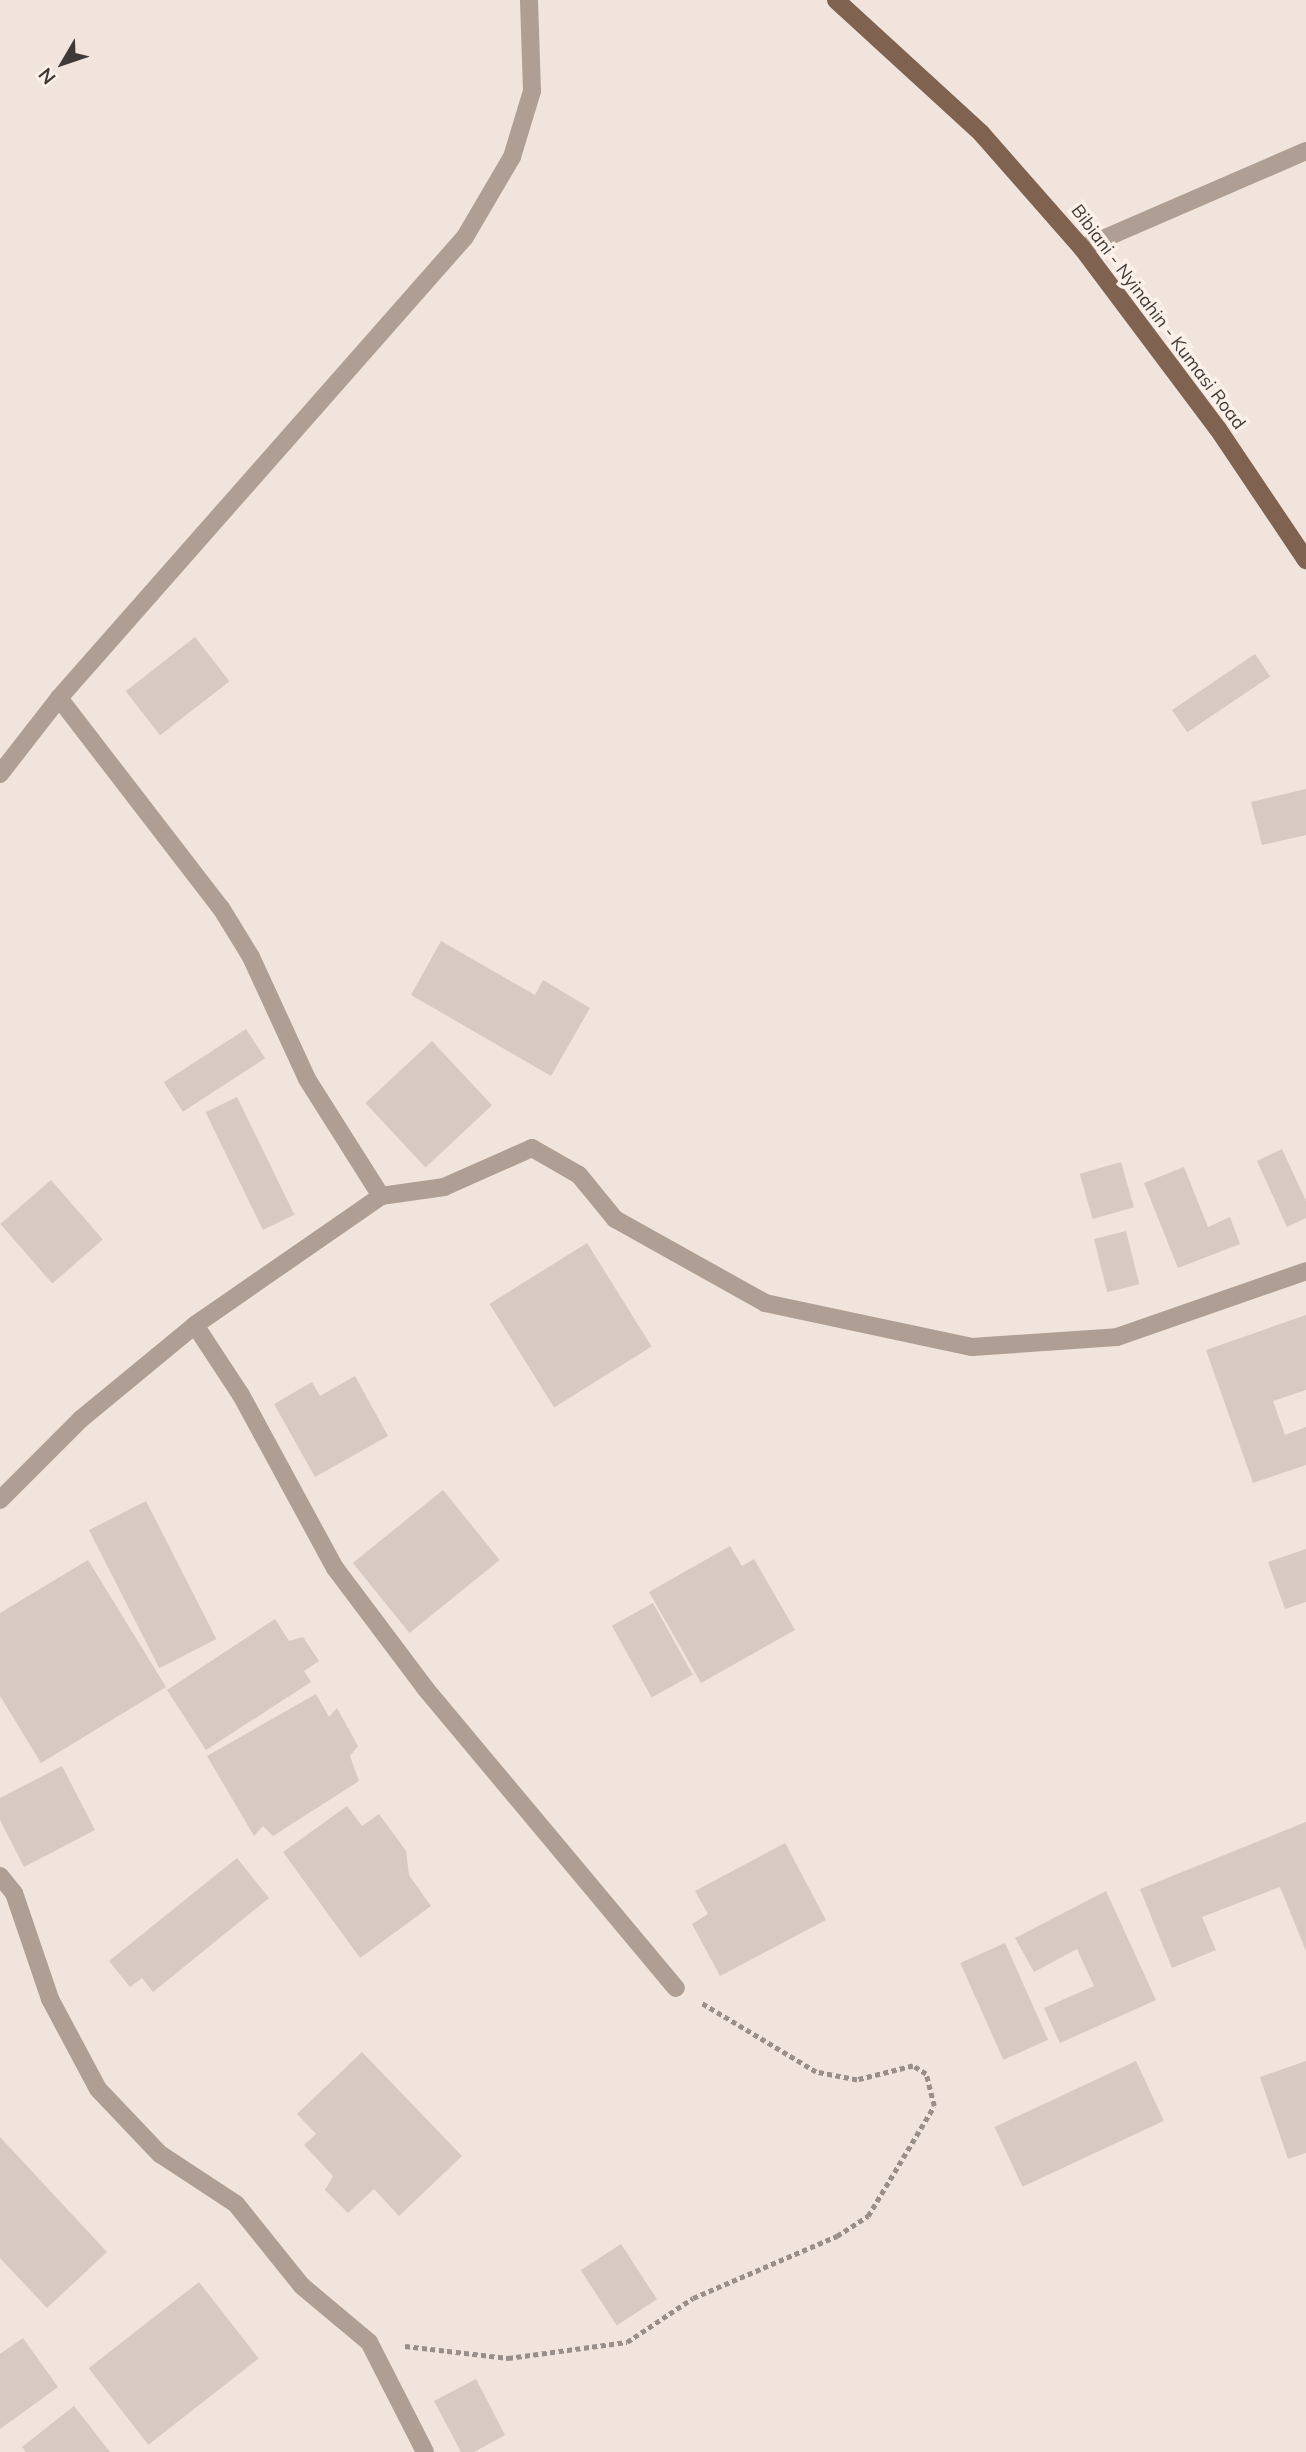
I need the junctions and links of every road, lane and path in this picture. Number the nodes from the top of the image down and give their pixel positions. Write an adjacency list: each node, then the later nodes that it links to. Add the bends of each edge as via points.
1 (529, 0): 6 (street, via 532,91 512,157 465,237)
2 (836, 0): 4 (main road, Bibiani - Nyinahin - Kumasi Road, via 981,133)
3 (1306, 150): 4 (street)
4 (1082, 248): 5 (main road, Bibiani - Nyinahin - Kumasi Road, via 1218,429)
5 (1306, 560)
6 (59, 698): 7 (street); 8 (street, via 221,908 251,957 307,1079)
7 (0, 774)
8 (381, 1196): 9 (street, via 444,1187 532,1148 579,1175 615,1219 765,1303 972,1347 1116,1337); 10 (street)
9 (1306, 1271)
10 (195, 1325): 11 (street, via 81,1419); 13 (street, via 241,1395 335,1568 425,1688)
11 (0, 1500)
12 (0, 1876): 14 (street, via 14,1893 50,1999 98,2089 160,2154 236,2204 302,2286)
13 (676, 1988): 14 (path, via 816,2072 857,2080 913,2066 926,2074 934,2106 868,2216 837,2236 693,2298 627,2342 508,2358)
14 (369, 2342): 15 (street)
15 (425, 2452)

